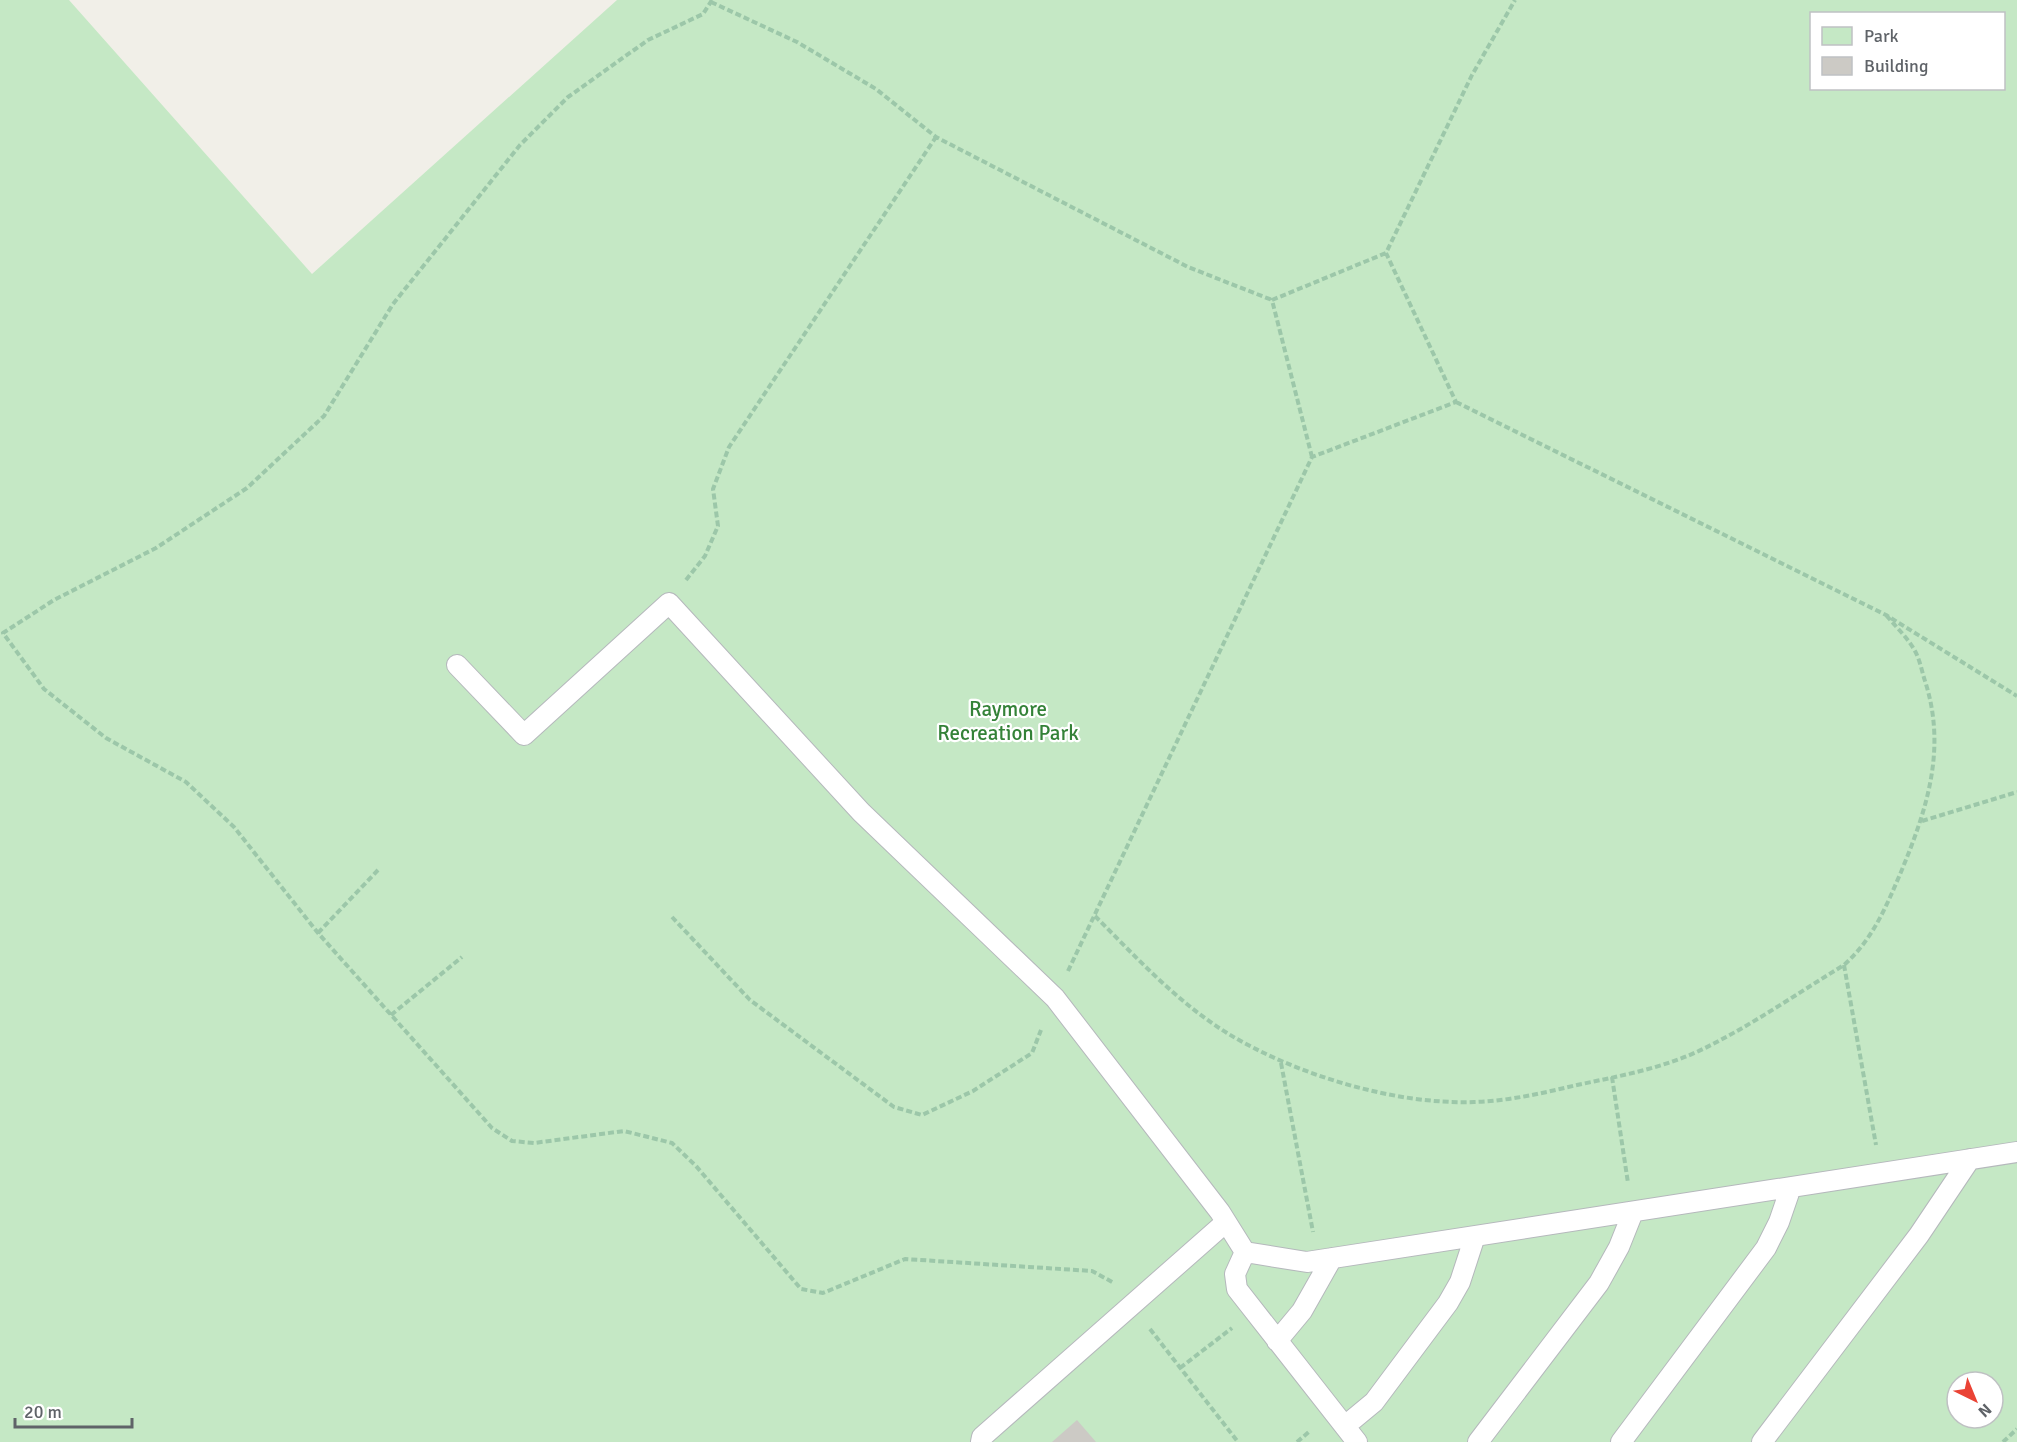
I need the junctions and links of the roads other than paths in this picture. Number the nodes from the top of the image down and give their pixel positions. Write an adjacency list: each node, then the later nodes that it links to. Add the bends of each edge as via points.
1 (458, 665): 6 (lane, via 524,735 669,603 861,812 1055,998)
2 (2017, 1152): 3 (lane)
3 (1970, 1159): 4 (lane); 16 (lane, via 1919,1235)
4 (1791, 1187): 5 (lane); 15 (lane, via 1766,1248)
5 (1632, 1212): 7 (lane); 14 (lane, via 1599,1283)
6 (1226, 1222): 8 (lane); 12 (lane, via 1130,1304)
7 (1475, 1236): 9 (lane); 11 (lane, via 1448,1303 1374,1402)
8 (1245, 1252): 9 (lane, via 1307,1262); 10 (lane, via 1234,1274 1237,1289)
9 (1325, 1259): 10 (lane, via 1302,1311)
10 (1277, 1341): 11 (lane)
11 (1345, 1426): 13 (lane)
12 (981, 1442)
13 (1357, 1442)
14 (1478, 1442)
15 (1621, 1442)
16 (1762, 1442)

